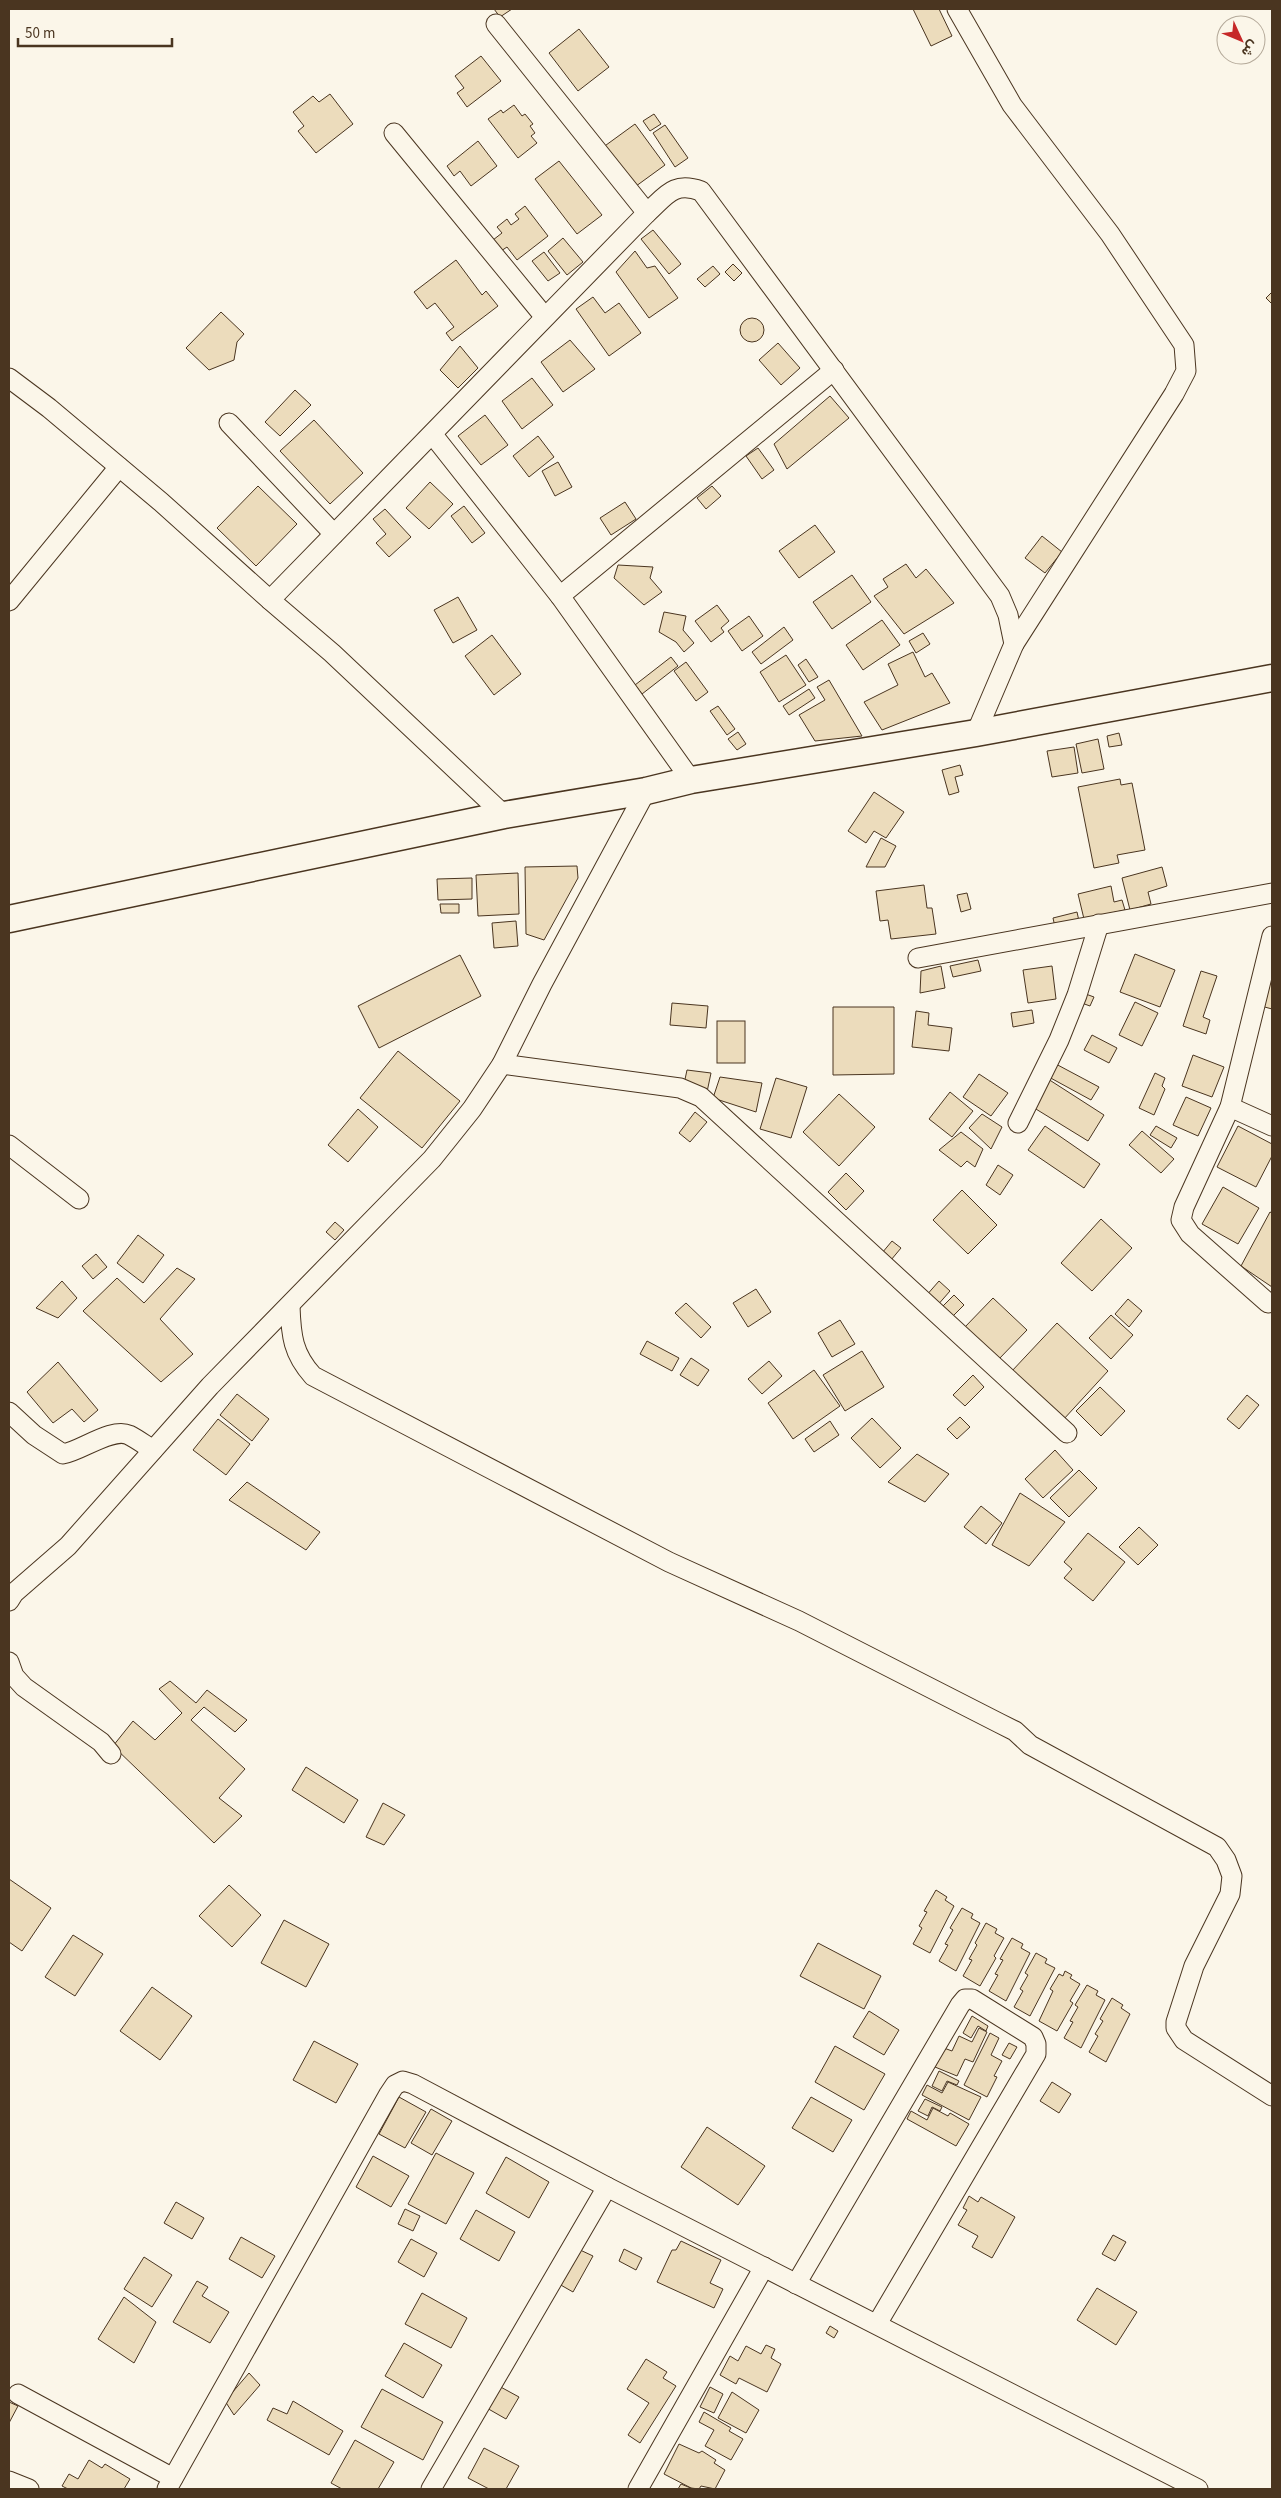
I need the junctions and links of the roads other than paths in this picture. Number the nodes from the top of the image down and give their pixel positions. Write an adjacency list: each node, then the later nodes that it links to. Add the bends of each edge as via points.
1 (957, 9): 15 (street, via 1012,105 1110,234 1184,345 1186,371 1174,394)
2 (496, 24): 4 (street)
3 (394, 133): 5 (street)
4 (647, 213): 5 (street); 6 (street, via 674,189 687,186 701,190)
5 (544, 316): 9 (street)
6 (834, 370): 12 (street); 15 (street, via 1000,596)
7 (9, 378): 10 (street)
8 (229, 423): 11 (street)
9 (433, 435): 11 (street); 12 (street)
10 (119, 467): 13 (street); 14 (street)
11 (334, 534): 14 (street)
12 (560, 596): 18 (street)
13 (9, 600)
14 (270, 600): 20 (street, via 332,653)
15 (1014, 644): 17 (street)
16 (1272, 678): 17 (street)
17 (976, 733): 18 (street)
18 (691, 780): 19 (street)
19 (646, 791): 20 (street); 26 (street)
20 (504, 815): 22 (street)
21 (1272, 894): 23 (street)
22 (9, 919)
23 (1099, 924): 25 (street); 28 (street, via 1059,1040)
24 (1272, 936): 27 (street)
25 (918, 958)
26 (502, 1064): 33 (street, via 472,1109 432,1159); 35 (street, via 680,1088 701,1096)
27 (1230, 1107): 29 (street); 32 (street, via 1181,1220 1190,1234)
28 (1018, 1123)
29 (1272, 1126)
30 (9, 1145): 31 (street)
31 (79, 1199)
32 (1268, 1303)
33 (290, 1306): 36 (street, via 210,1386); 40 (street, via 290,1328 296,1353 313,1376 660,1558 799,1621 1000,1723 1030,1745 1217,1847 1232,1876 1230,1894 1194,1966 1176,2028 1184,2040)
34 (9, 1412): 36 (street, via 34,1435 63,1454 118,1434 128,1434)
35 (1067, 1433)
36 (153, 1450): 37 (street, via 68,1546 14,1593)
37 (9, 1602)
38 (9, 1662): 39 (street, via 14,1676 24,1687 101,1742)
39 (111, 1754)
40 (1272, 2096)
41 (607, 2187): 42 (street); 47 (street, via 413,2084 403,2081 395,2086); 49 (street)
42 (764, 2267): 43 (street); 50 (street)
43 (796, 2284): 44 (street); 44 (street, via 960,2005 965,1999 972,1999 1033,2037 1036,2054)
44 (877, 2324): 51 (street)
45 (18, 2394): 47 (street)
46 (9, 2481): 48 (street)
47 (170, 2484)
48 (29, 2489)
49 (431, 2489)
50 (638, 2489)
51 (1198, 2489)

